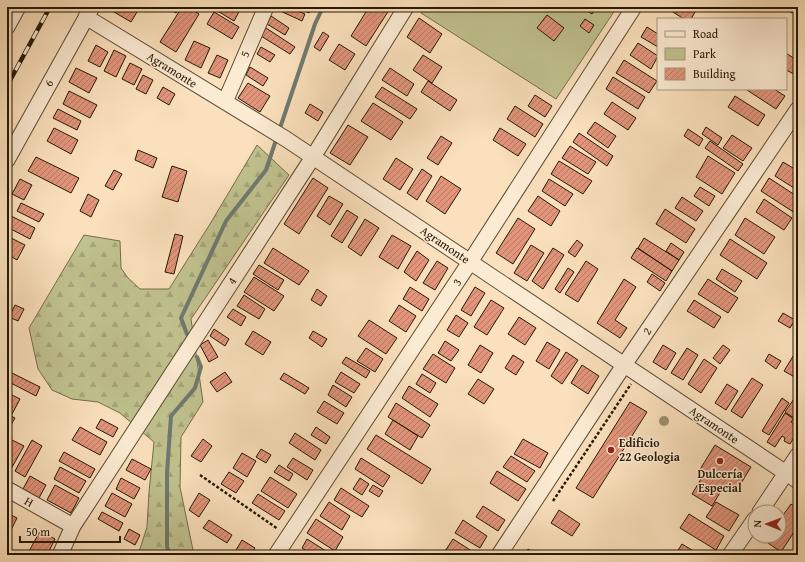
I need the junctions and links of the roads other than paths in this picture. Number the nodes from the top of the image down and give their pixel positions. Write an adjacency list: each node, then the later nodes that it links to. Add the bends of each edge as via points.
1 (18, 7): 6 (street)
2 (266, 7): 7 (street, 5)
3 (406, 7): 9 (street, 4)
4 (634, 7): 11 (street, 3)
5 (89, 12): 7 (street, Agramonte); 10 (street, 6)
6 (7, 27)
7 (225, 102): 9 (street, Agramonte)
8 (798, 109): 12 (street, 2)
9 (313, 157): 11 (street, Agramonte); 17 (street, 4)
10 (7, 160)
11 (470, 262): 12 (street, Agramonte); 20 (street, 3)
12 (624, 366): 14 (street, Agramonte); 21 (street, 2)
13 (798, 455): 14 (street)
14 (792, 477): 16 (street)
15 (7, 490): 17 (street, H)
16 (767, 504)
17 (72, 526): 19 (street, 4)
18 (747, 531): 22 (street)
19 (60, 555)
20 (276, 555)
21 (500, 555)
22 (730, 555)

